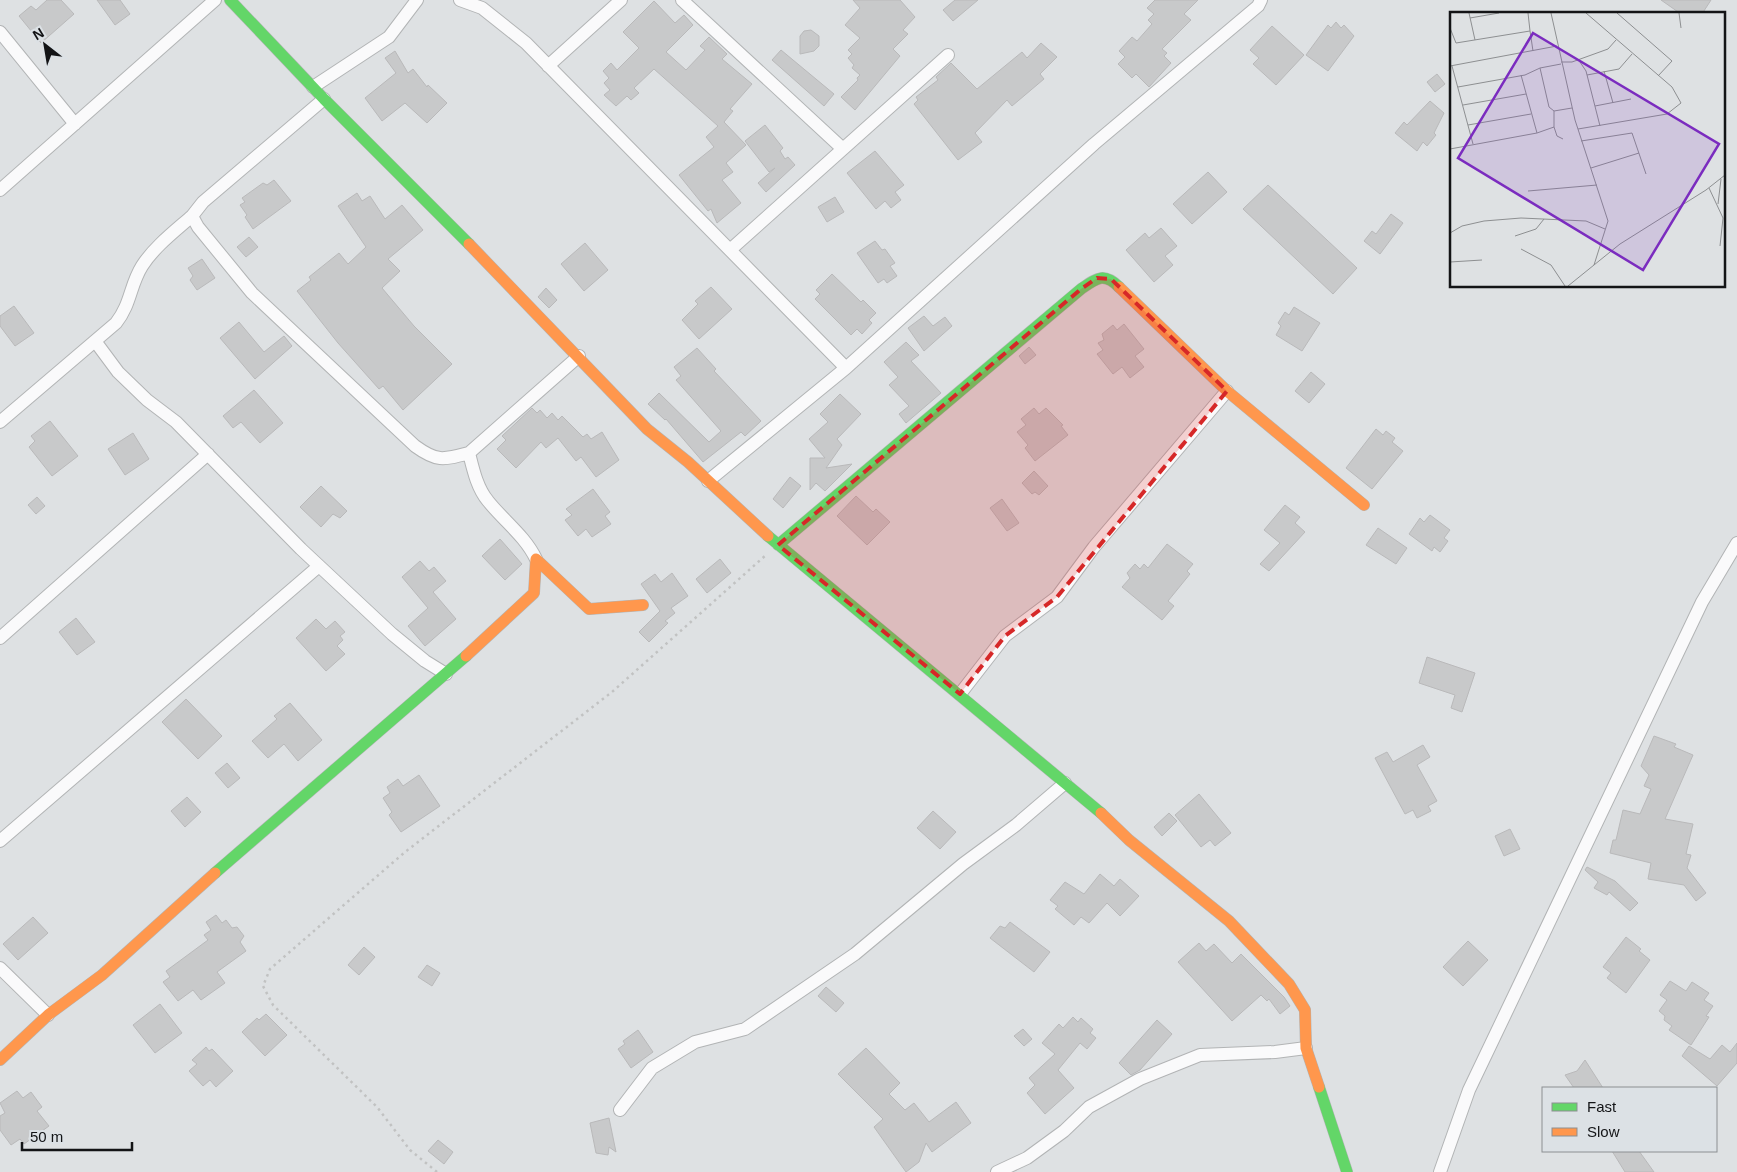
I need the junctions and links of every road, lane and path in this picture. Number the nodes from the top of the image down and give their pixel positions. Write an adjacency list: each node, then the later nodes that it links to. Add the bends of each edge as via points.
1 (216, 0): 13 (street)
2 (230, 0): 11 (street)
3 (417, 0): 11 (street, via 389,37)
4 (460, 0): 10 (street, via 482,8 526,43)
5 (620, 0): 10 (street)
6 (682, 0): 14 (street)
7 (1261, 0): 20 (street, via 1258,6 1094,144)
8 (0, 32): 13 (street)
9 (948, 55): 14 (street)
10 (548, 66): 17 (street)
11 (313, 87): 12 (street)
12 (324, 98): 16 (street, via 203,202); 19 (street)
13 (74, 124): 15 (street)
14 (843, 149): 17 (street)
15 (0, 190)
16 (192, 216): 18 (street, via 142,266 125,312); 23 (street, via 252,293 415,446 431,458 444,460)
17 (730, 250): 20 (street)
18 (95, 341): 22 (street); 24 (street, via 118,372)
19 (579, 356): 23 (street); 25 (street, via 648,429)
20 (846, 368): 25 (street)
21 (1227, 391): 26 (street); 28 (street, via 1111,279 1097,278); 34 (street, via 1094,547 1057,597 1005,636)
22 (0, 422)
23 (469, 453): 29 (street, via 486,500 530,547)
24 (208, 454): 30 (street); 32 (street)
25 (708, 481): 28 (street)
26 (1364, 505)
27 (1737, 543): 45 (street, via 1702,602 1469,1090)
28 (778, 545): 34 (street); 42 (path, via 612,692 406,852 270,969 263,986 274,1005 377,1107 410,1150)
29 (536, 559): 31 (street, via 589,609); 33 (street, via 534,593)
30 (319, 566): 33 (street, via 392,634 425,662); 36 (street)
31 (643, 604)
32 (0, 638)
33 (446, 674): 38 (street, via 243,848 102,975)
34 (960, 694): 35 (street)
35 (1065, 783): 39 (street, via 1229,921 1289,984 1305,1010); 41 (street, via 855,954 746,1029 695,1042 652,1068)
36 (0, 841)
37 (0, 968): 38 (street)
38 (48, 1015): 40 (street)
39 (1306, 1048): 43 (street, via 1200,1055 1140,1079 1089,1107 1064,1131 1027,1158); 44 (street)
40 (0, 1060)
41 (620, 1110)
42 (437, 1172)
43 (997, 1172)
44 (1347, 1172)
45 (1440, 1172)

